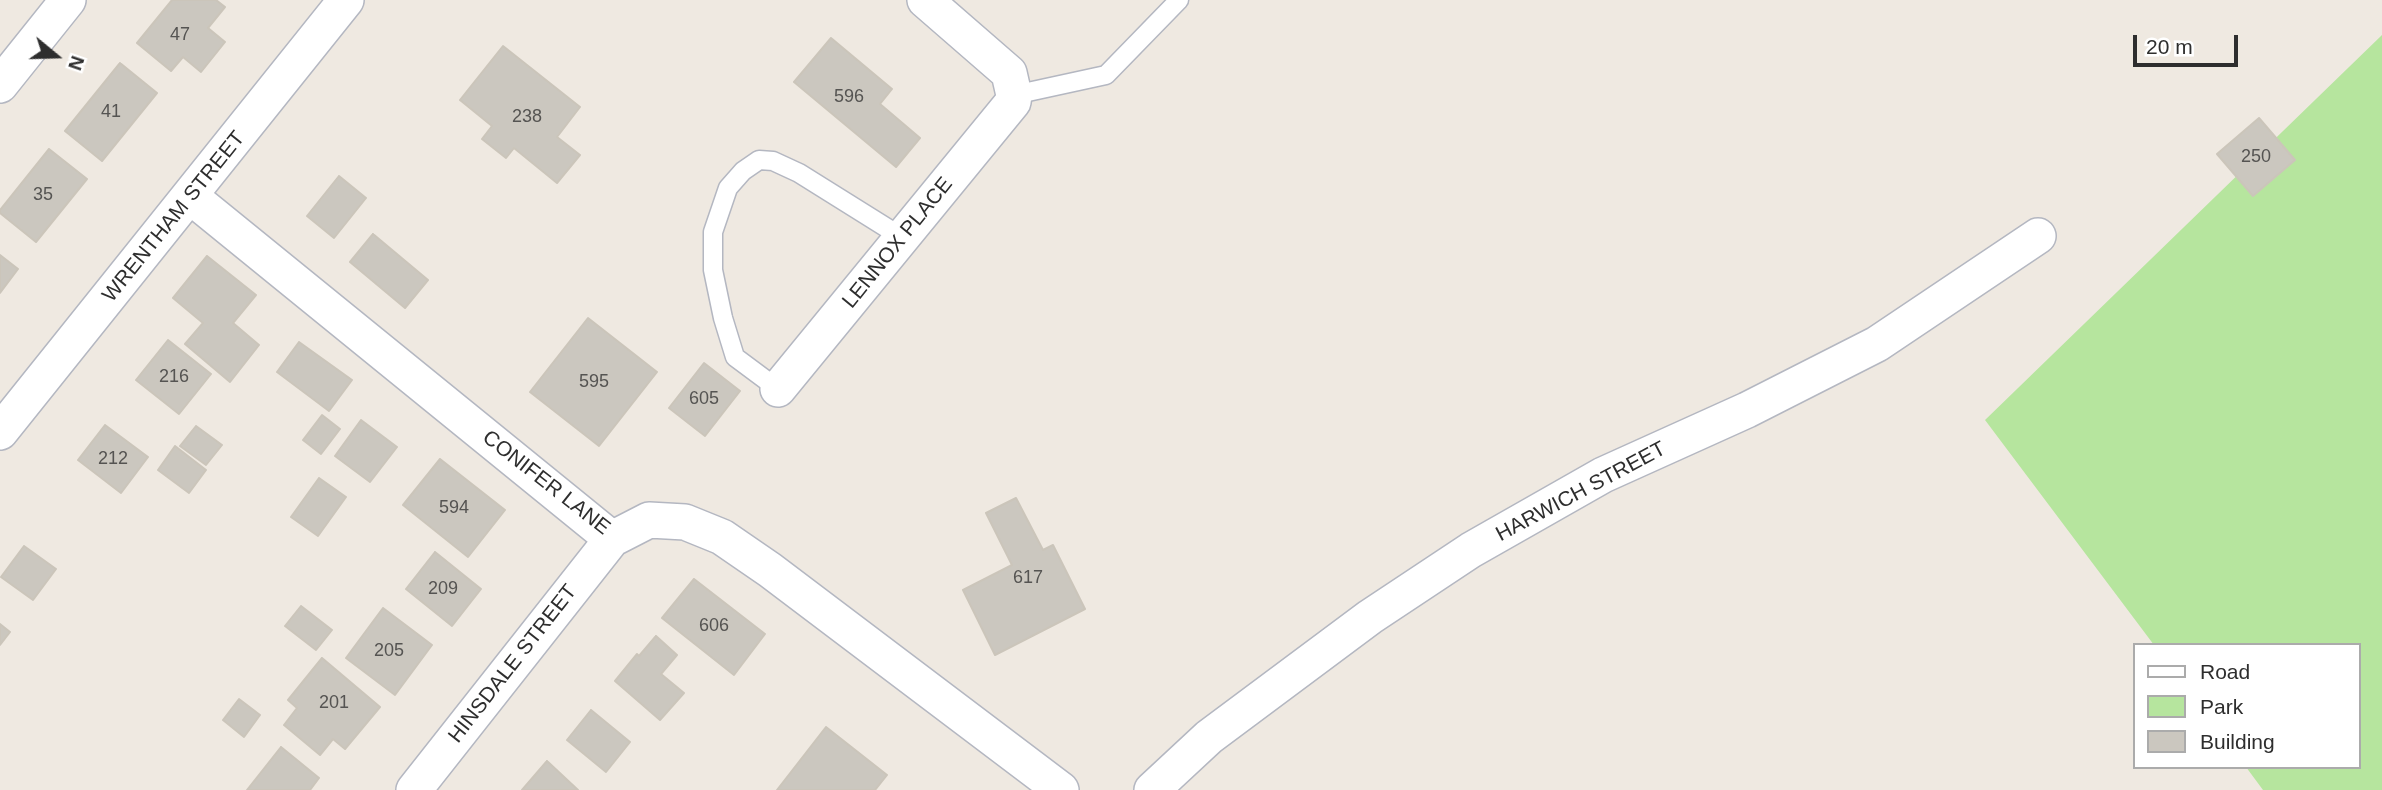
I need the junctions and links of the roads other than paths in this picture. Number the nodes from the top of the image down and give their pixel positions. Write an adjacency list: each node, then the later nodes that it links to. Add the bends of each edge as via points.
1 (68, 0): 5 (street)
2 (346, 0): 7 (street, WRENTHAM STREET)
3 (925, 0): 6 (street, via 1009,73)
4 (1179, 0): 6 (lane, via 1106,75)
5 (0, 86)
6 (1014, 95): 9 (street, LENNOX PLACE, via 1013,102)
7 (190, 196): 11 (street, WRENTHAM STREET); 12 (street, CONIFER LANE)
8 (2038, 236): 15 (street, HARWICH STREET, via 1877,344 1603,475 1471,550 1370,617 1220,729)
9 (903, 238): 10 (street, LENNOX PLACE); 10 (lane, via 773,161 759,160 728,188 713,232 713,270 723,318 735,357)
10 (778, 389)
11 (0, 432)
12 (612, 539): 13 (street, HINSDALE STREET); 14 (street, CONIFER LANE, via 649,520 685,522 722,537)
13 (414, 790)
14 (1061, 790)
15 (1152, 790)

